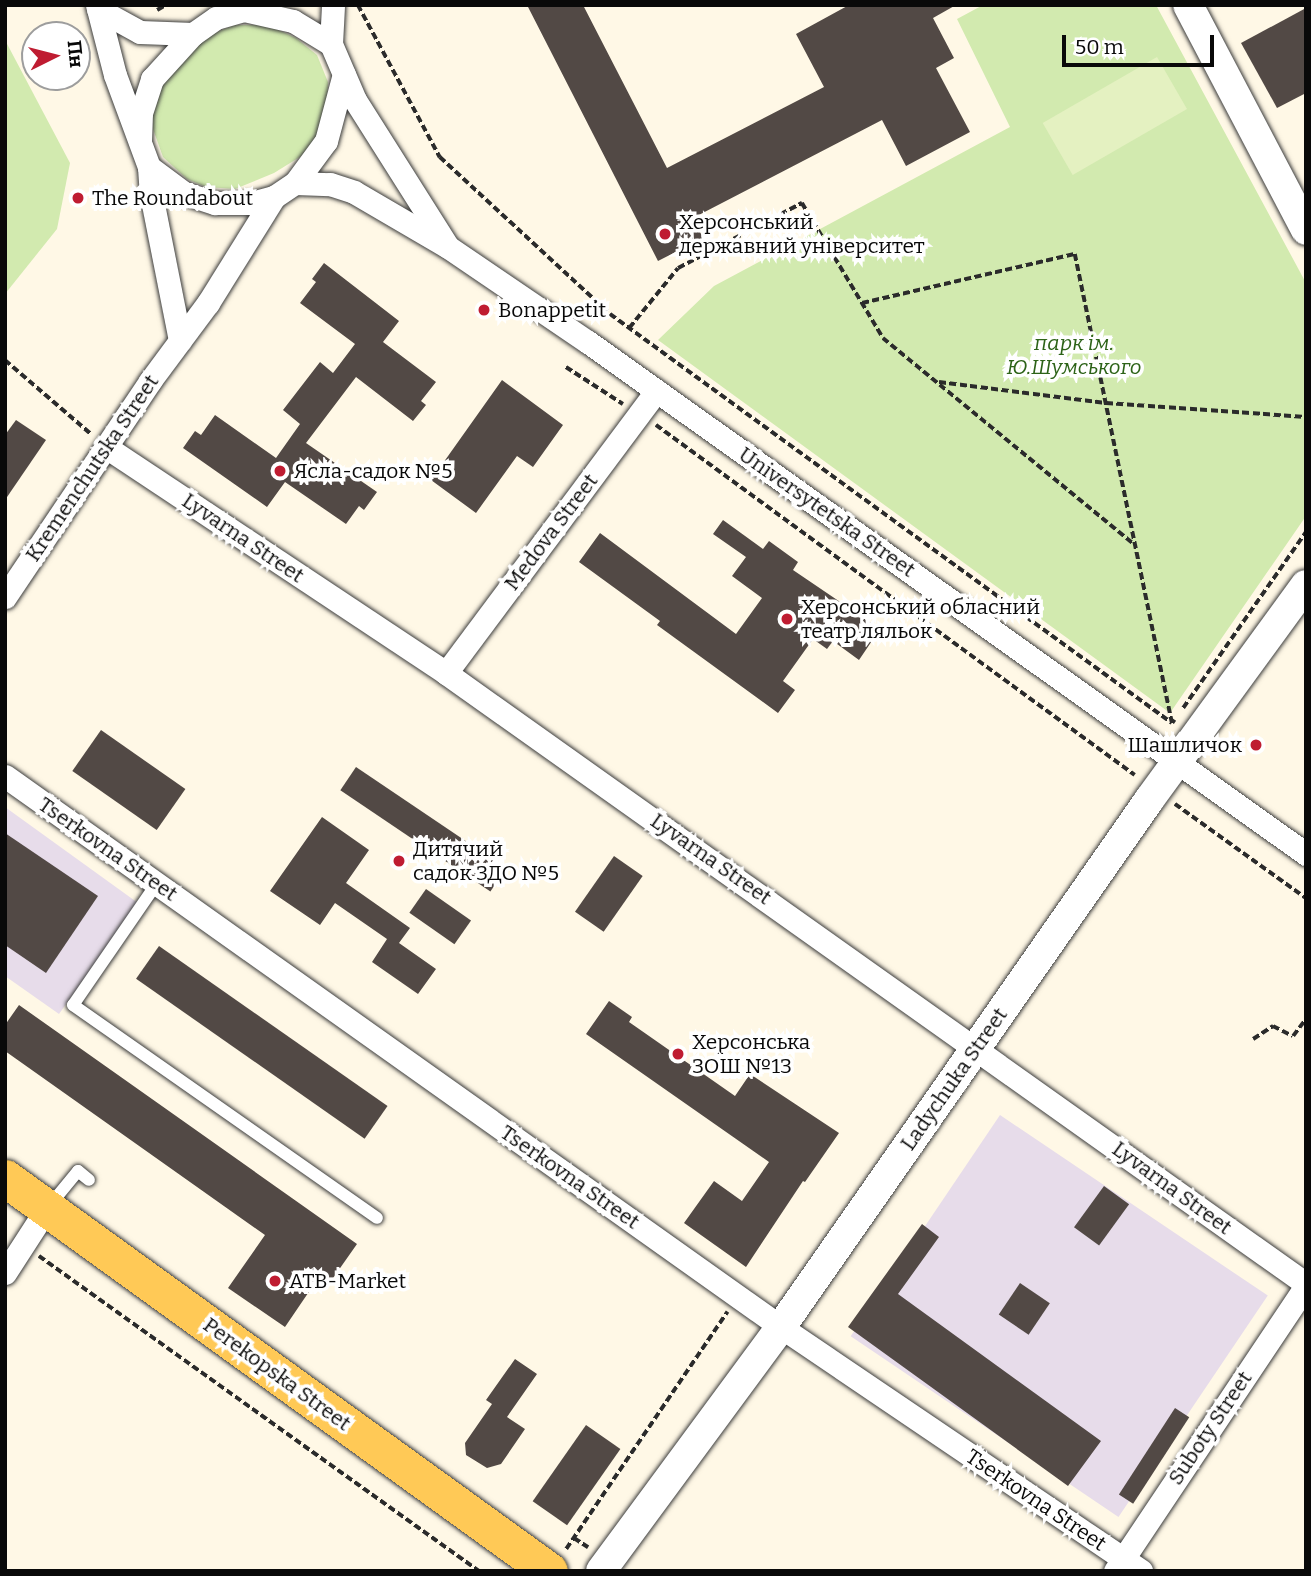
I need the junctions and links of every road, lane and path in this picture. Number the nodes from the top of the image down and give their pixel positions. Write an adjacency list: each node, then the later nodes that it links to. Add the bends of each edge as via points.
1 (333, 5): 7 (street)
2 (358, 5): 16 (path, via 440,157)
3 (1188, 5): 13 (street)
4 (97, 7): 6 (street, via 140,32); 9 (street, via 115,75)
5 (246, 8): 6 (street, via 216,18); 7 (street, via 293,21)
6 (193, 34): 9 (street, via 152,79 141,113)
7 (331, 44): 8 (street)
8 (344, 74): 11 (street, via 326,141); 14 (street, Universytetska Street, via 355,100)
9 (140, 141): 10 (street)
10 (149, 167): 12 (street, via 184,193 215,203 251,203); 17 (street)
11 (295, 183): 12 (street); 14 (street, Universytetska Street, via 330,184 355,192)
12 (274, 197): 17 (street, Kremenchutska Street)
13 (1306, 230)
14 (448, 247): 21 (street, Universytetska Street)
15 (862, 303): 16 (path, via 802,203 678,268); 20 (path, via 883,338); 22 (path, via 1075,254)
16 (629, 328): 31 (path)
17 (180, 340): 25 (street, Kremenchutska Street)
18 (5, 360): 25 (path)
19 (566, 367): 23 (path)
20 (937, 382): 22 (path); 27 (path)
21 (656, 391): 23 (street, Medova Street); 32 (street, Universytetska Street)
22 (1106, 403): 24 (path); 27 (path)
23 (639, 414): 30 (street, Medova Street); 34 (path)
24 (1306, 417)
25 (106, 447): 29 (street, Kremenchutska Street); 30 (street, Lyvarna Street)
26 (1306, 532): 31 (path)
27 (1135, 545): 31 (path)
28 (1306, 585): 32 (street, Ladychuka Street)
29 (5, 597)
30 (446, 673): 41 (street, Lyvarna Street)
31 (1172, 723)
32 (1178, 761): 36 (street, Universytetska Street); 41 (street, Ladychuka Street)
33 (5, 776): 37 (street, Tserkovna Street)
34 (1146, 782)
35 (1167, 799): 38 (path)
36 (1306, 854)
37 (157, 884): 45 (lane, via 73,1005); 49 (street, Tserkovna Street)
38 (1306, 898)
39 (1306, 1018): 40 (path, via 1293,1036 1273,1026)
40 (1253, 1039)
41 (976, 1048): 48 (street, Lyvarna Street); 50 (street, Ladychuka Street)
42 (5, 1178): 44 (main road, Perekopska Street)
43 (89, 1180): 44 (lane, via 78,1171)
44 (47, 1208): 46 (street); 51 (main road, Perekopska Street)
45 (377, 1218)
46 (24, 1244): 47 (street); 53 (path)
47 (5, 1273)
48 (1306, 1285): 52 (street, Suboty Street)
49 (738, 1296): 50 (street, Tserkovna Street); 51 (path)
50 (781, 1326): 52 (street, Tserkovna Street); 54 (street, Ladychuka Street)
51 (554, 1565)
52 (1126, 1567)
53 (479, 1571)
54 (601, 1571)

